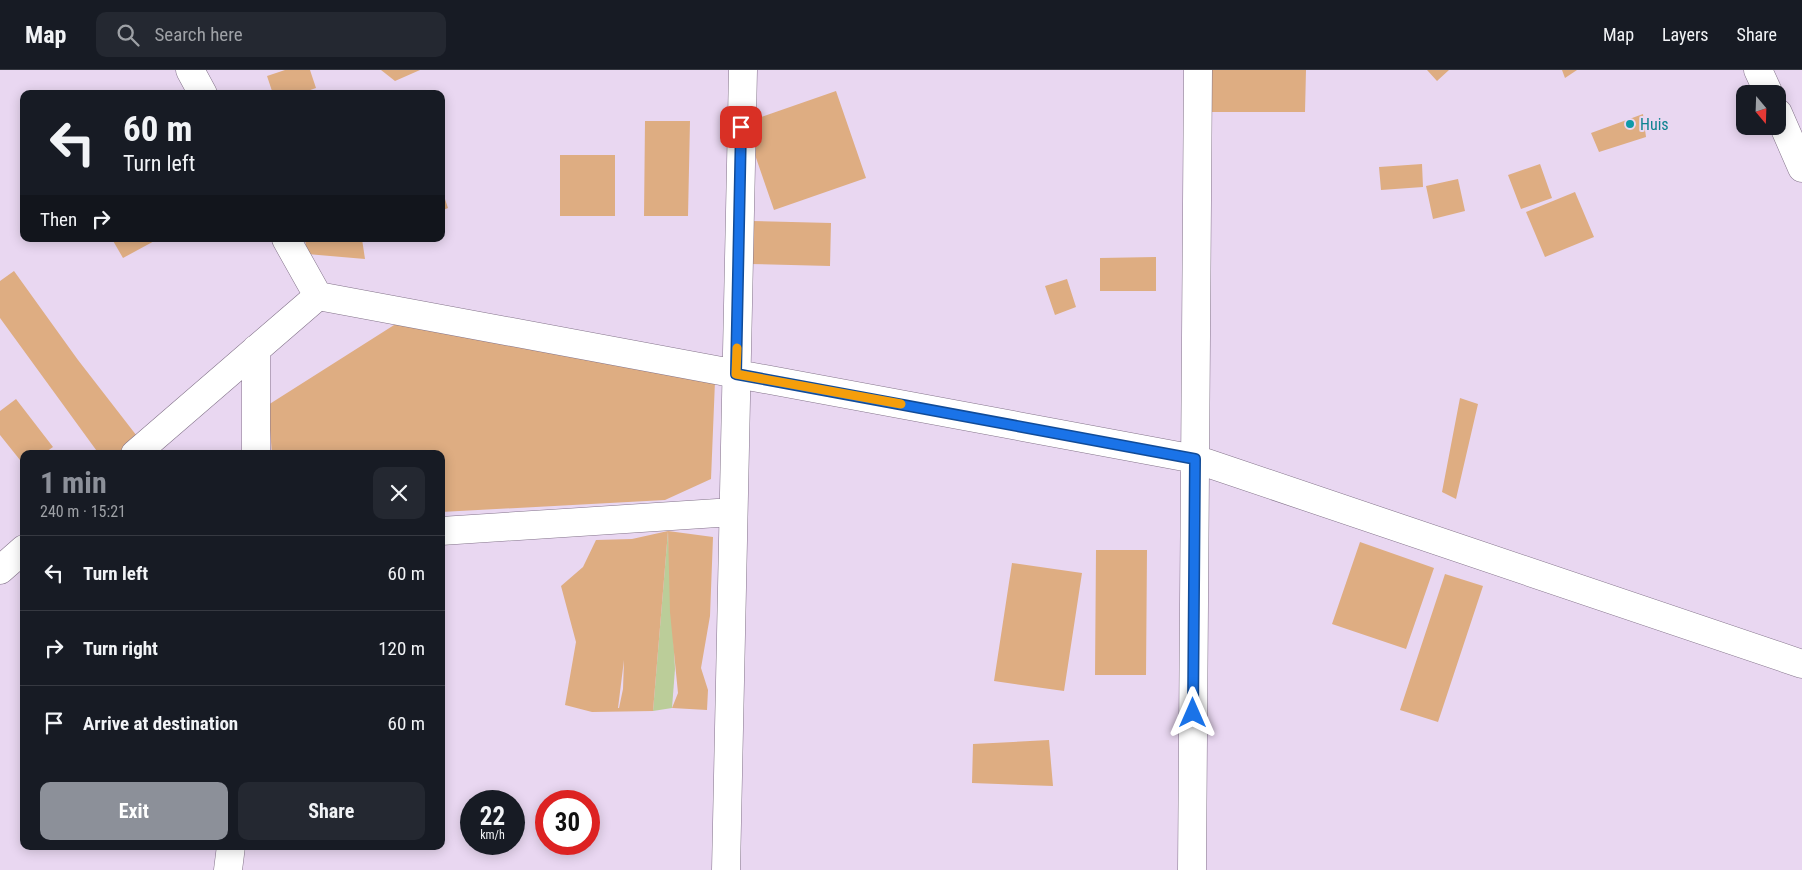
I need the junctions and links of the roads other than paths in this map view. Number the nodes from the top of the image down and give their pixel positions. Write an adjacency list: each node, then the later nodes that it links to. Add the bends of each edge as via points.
1 (190, 70): 6 (street)
2 (743, 70): 12 (street)
3 (1198, 70): 15 (street)
4 (1758, 70): 5 (street)
5 (1765, 85)
6 (201, 90)
7 (1786, 131): 8 (street)
8 (1802, 168)
9 (288, 242): 10 (street)
10 (318, 296): 11 (street); 12 (street)
11 (256, 349): 13 (street); 14 (street)
12 (736, 374): 15 (street); 16 (street)
13 (140, 450)
14 (256, 450)
15 (1195, 459): 20 (street); 24 (street)
16 (733, 512): 17 (street); 23 (street)
17 (445, 531)
18 (20, 552): 19 (street)
19 (0, 570)
20 (1802, 664)
21 (230, 850): 22 (street)
22 (228, 870)
23 (726, 870)
24 (1192, 870)

